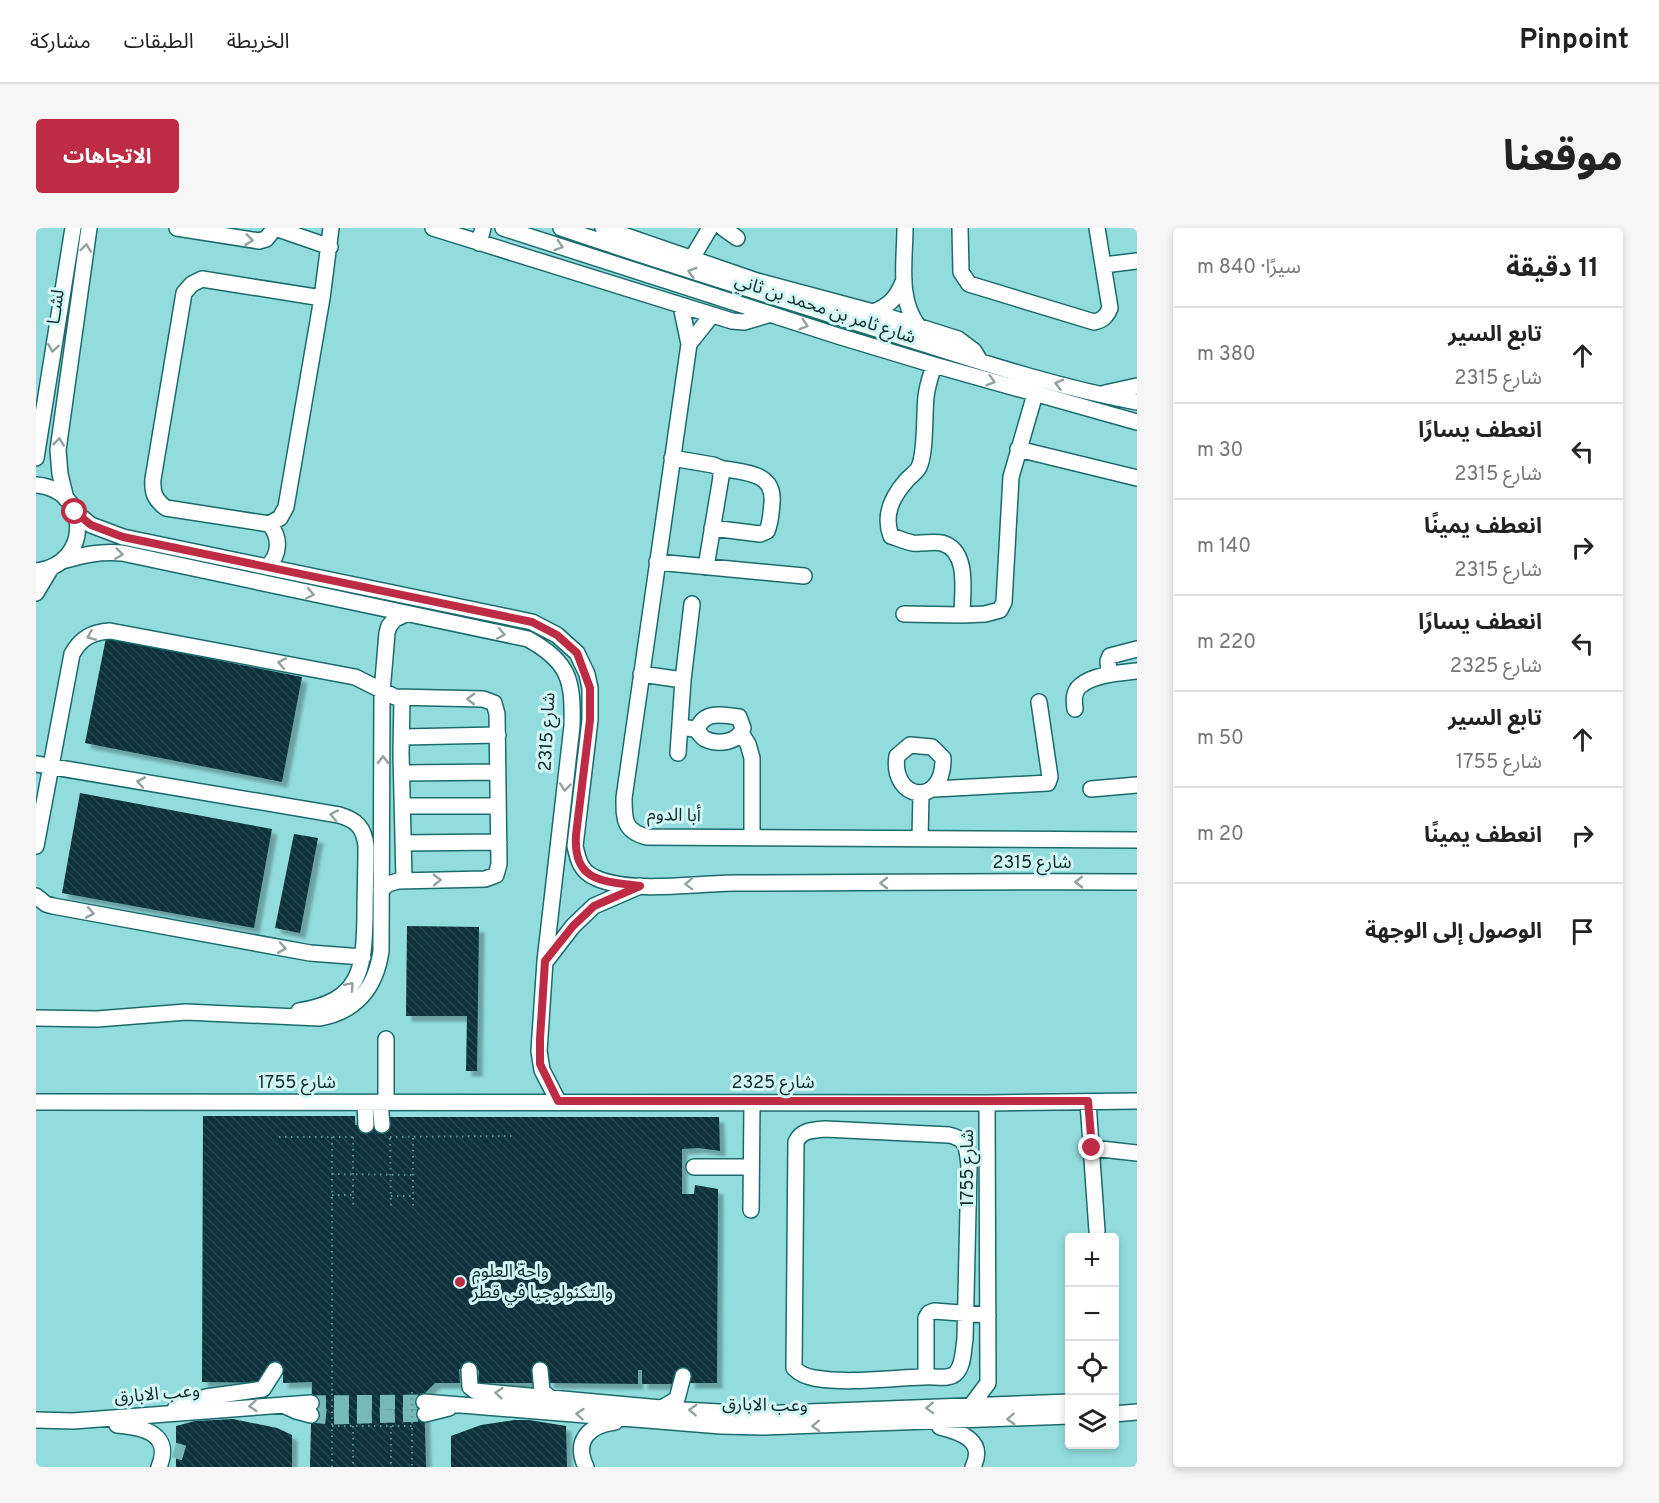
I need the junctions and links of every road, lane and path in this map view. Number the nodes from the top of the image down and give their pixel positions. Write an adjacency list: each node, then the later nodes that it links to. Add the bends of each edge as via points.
1 (73, 228): 36 (street, لشــا, one-way to 36)
2 (89, 228): 41 (street, لشــا, one-way to 2, via 60,474 58,450)
3 (177, 228): 4 (street, one-way to 4, via 259,241)
4 (275, 228): 14 (street)
5 (433, 228): 15 (street)
6 (503, 228): 24 (street, شارع ثامر بن محمد بن ثاني, one-way to 24)
7 (561, 228): 28 (street, شارع ثامر بن محمد بن ثاني, one-way to 7)
8 (603, 228): 17 (street)
9 (710, 228): 17 (street)
10 (723, 228): 16 (street)
11 (905, 228): 20 (street)
12 (960, 228): 19 (street, via 961,272 969,284 1094,322 1107,315 1110,308)
13 (1097, 228): 19 (street)
14 (332, 234): 21 (street)
15 (481, 235): 22 (street)
16 (737, 238)
17 (692, 258): 23 (street, via 757,281)
18 (1137, 261): 19 (street)
19 (1104, 265)
20 (904, 280): 23 (street, via 894,300); 26 (street, via 908,309)
21 (322, 298): 42 (street, via 286,507 280,518); 42 (street, via 202,279 184,293 152,490 166,508)
22 (681, 306): 25 (street); 27 (street, أبا الدوم)
23 (873, 312): 26 (street)
24 (771, 314): 25 (street, via 741,322); 29 (street, شارع ثامر بن محمد بن ثاني, one-way to 29)
25 (712, 315): 27 (street, أبا الدوم)
26 (919, 327): 28 (street, via 958,339)
27 (689, 344): 37 (street, أبا الدوم)
28 (980, 361): 32 (street, شارع ثامر بن محمد بن ثاني, one-way to 28)
29 (934, 365): 31 (street, شارع ثامر بن محمد بن ثاني, one-way to 31); 53 (street, via 926,393 919,469 894,496 887,514 891,536 912,543 940,543 956,553 962,571)
30 (1137, 386): 32 (street)
31 (1035, 394): 34 (street, شارع ثامر بن محمد بن ثاني); 35 (street)
32 (1097, 394): 33 (street, شارع ثامر بن محمد بن ثاني)
33 (1137, 402)
34 (1137, 422)
35 (1018, 449): 39 (street); 53 (street, via 1011,477 1004,602 1000,610)
36 (36, 458)
37 (672, 458): 38 (street); 44 (street, أبا الدوم)
38 (720, 468): 43 (street); 43 (street, via 760,476 768,483 773,492 770,522 767,531 760,534)
39 (1137, 478)
40 (36, 485): 41 (street, شارع 2315, via 55,490)
41 (70, 505): 45 (street, لشــا, via 78,534 72,549); 46 (street, شارع 2315, via 91,525 123,537)
42 (269, 524): 46 (street, via 278,546)
43 (712, 528): 47 (street)
44 (657, 562): 47 (street); 56 (street, أبا الدوم)
45 (50, 566): 49 (street); 51 (street, شارع 2315, one-way to 51, via 103,551 122,553)
46 (267, 567): 84 (street, شارع 2315, via 532,622 568,644 582,662 590,688 576,846 579,864 594,878)
47 (706, 567): 48 (street)
48 (804, 576)
49 (36, 593)
50 (692, 604): 58 (street)
51 (406, 614): 59 (street, via 389,626); 88 (street, شارع 2315, one-way to 88, via 528,639 553,656 568,676 572,726)
52 (904, 614): 53 (street)
53 (962, 615)
54 (1132, 650): 55 (street); 57 (street, via 1110,656)
55 (1134, 671): 57 (street)
56 (641, 674): 58 (street); 76 (street, أبا الدوم, via 624,798 630,829 647,837)
57 (1109, 674): 62 (street, via 1080,686 1074,697)
58 (683, 680): 63 (street)
59 (382, 692): 60 (street); 69 (street, one-way to 69, via 356,677 110,631 98,632 87,636 72,654); 85 (street, one-way to 59)
60 (402, 699): 66 (street, one-way to 60, via 497,708 489,700); 67 (street)
61 (1039, 702): 77 (street, via 1048,783 928,791)
62 (1075, 709)
63 (680, 727): 64 (street); 68 (street)
64 (697, 730): 65 (street, via 706,740 719,741 731,741); 65 (street, via 703,718 724,715 738,717)
65 (741, 733): 76 (street, via 752,758)
66 (498, 735): 67 (street); 70 (street)
67 (403, 737): 71 (street)
68 (678, 753)
69 (43, 765): 81 (street); 87 (street, one-way to 69, via 366,846 364,831 355,821 339,815)
70 (498, 772): 71 (street); 75 (street)
71 (403, 773): 74 (street)
72 (1137, 785): 73 (street)
73 (1091, 789)
74 (403, 806): 75 (street); 80 (street)
75 (498, 806): 79 (street)
76 (752, 837): 77 (street, أبا الدوم)
77 (920, 838): 78 (street, أبا الدوم)
78 (1137, 840)
79 (499, 842): 80 (street); 82 (street, one-way to 79, via 491,878 499,870)
80 (403, 843): 82 (street)
81 (36, 846)
82 (404, 880): 85 (street)
83 (1137, 882): 84 (street, شارع 2315, one-way to 84)
84 (640, 886): 88 (street, شارع 2315, via 594,906)
85 (381, 890): 89 (street, via 379,964 364,994 333,1016)
86 (36, 896): 87 (street, one-way to 87, via 53,906 310,953)
87 (363, 957): 89 (street, one-way to 87, via 334,1001 355,981)
88 (545, 961): 92 (street, شارع 2315, via 540,1064)
89 (278, 1015): 90 (street, via 186,1012)
90 (36, 1018)
91 (386, 1039): 96 (street)
92 (558, 1101): 96 (street, شارع 1755); 97 (street, شارع 2325)
93 (1088, 1101): 94 (street); 98 (street); 106 (street)
94 (1137, 1101)
95 (36, 1102): 96 (street, شارع 1755)
96 (377, 1102): 99 (street); 100 (street)
97 (752, 1103): 98 (street, شارع 2325); 109 (street)
98 (987, 1103): 118 (street, شارع 1755)
99 (364, 1131): 104 (path)
100 (384, 1133): 105 (path); 112 (path)
101 (514, 1136): 105 (path)
102 (279, 1137): 103 (path)
103 (332, 1137): 104 (path); 110 (path)
104 (353, 1137): 111 (path)
105 (413, 1137): 113 (path)
106 (1092, 1148): 107 (street); 124 (street)
107 (1137, 1153)
108 (694, 1167): 109 (street)
109 (751, 1167): 123 (street)
110 (332, 1174): 111 (path); 114 (path)
111 (353, 1175): 112 (path); 115 (path)
112 (390, 1175): 113 (path); 116 (path)
113 (413, 1175): 117 (path)
114 (332, 1195): 115 (path); 148 (path, bridge)
115 (353, 1195): 119 (path)
116 (391, 1196): 117 (path); 121 (path)
117 (413, 1196): 122 (path)
118 (988, 1208): 120 (street); 126 (street, شارع 1755)
119 (353, 1209)
120 (968, 1209): 125 (street); 131 (street, via 969,1166 966,1147 958,1137 926,1132 825,1129 805,1133 796,1142 794,1368 815,1378 877,1381)
121 (391, 1210)
122 (413, 1210)
123 (751, 1210)
124 (1097, 1232)
125 (965, 1313): 126 (street); 131 (street, via 963,1355 957,1372 950,1377); 131 (street, via 929,1313)
126 (988, 1315): 132 (street, شارع 1755)
127 (275, 1370): 140 (street, via 263,1389 206,1397)
128 (469, 1370): 133 (street, one-way to 128, via 475,1391 470,1387)
129 (540, 1370): 133 (street, via 542,1391)
130 (682, 1376): 138 (street, via 677,1399)
131 (926, 1376)
132 (988, 1383): 136 (street); 137 (street)
133 (550, 1398): 138 (street)
134 (1065, 1402): 136 (street)
135 (420, 1403): 144 (street, وعب الابارق, one-way to 135); 151 (path, bridge)
136 (1009, 1404): 137 (street)
137 (970, 1407): 138 (street, one-way to 138, via 755,1414)
138 (662, 1408)
139 (311, 1409): 140 (street, وعب الابارق, one-way to 140, via 281,1404)
140 (167, 1413): 146 (street, وعب الابارق)
141 (1137, 1413): 142 (street)
142 (1119, 1414)
143 (1065, 1416): 147 (street, وعب الابارق, one-way to 147)
144 (642, 1419): 147 (street, وعب الابارق, one-way to 144, via 763,1427); 157 (street, via 603,1423 591,1429 582,1446)
145 (36, 1420): 146 (street, وعب الابارق)
146 (73, 1421): 152 (street, via 138,1426 150,1431)
147 (924, 1423): 158 (street, via 969,1438 975,1450)
148 (332, 1426): 149 (path); 153 (path, bridge)
149 (353, 1426): 150 (path); 154 (path)
150 (391, 1426): 151 (path); 155 (path)
151 (412, 1426): 156 (path, bridge)
152 (166, 1456)
153 (332, 1467)
154 (353, 1467)
155 (391, 1467)
156 (412, 1467)
157 (586, 1467)
158 (973, 1467)

